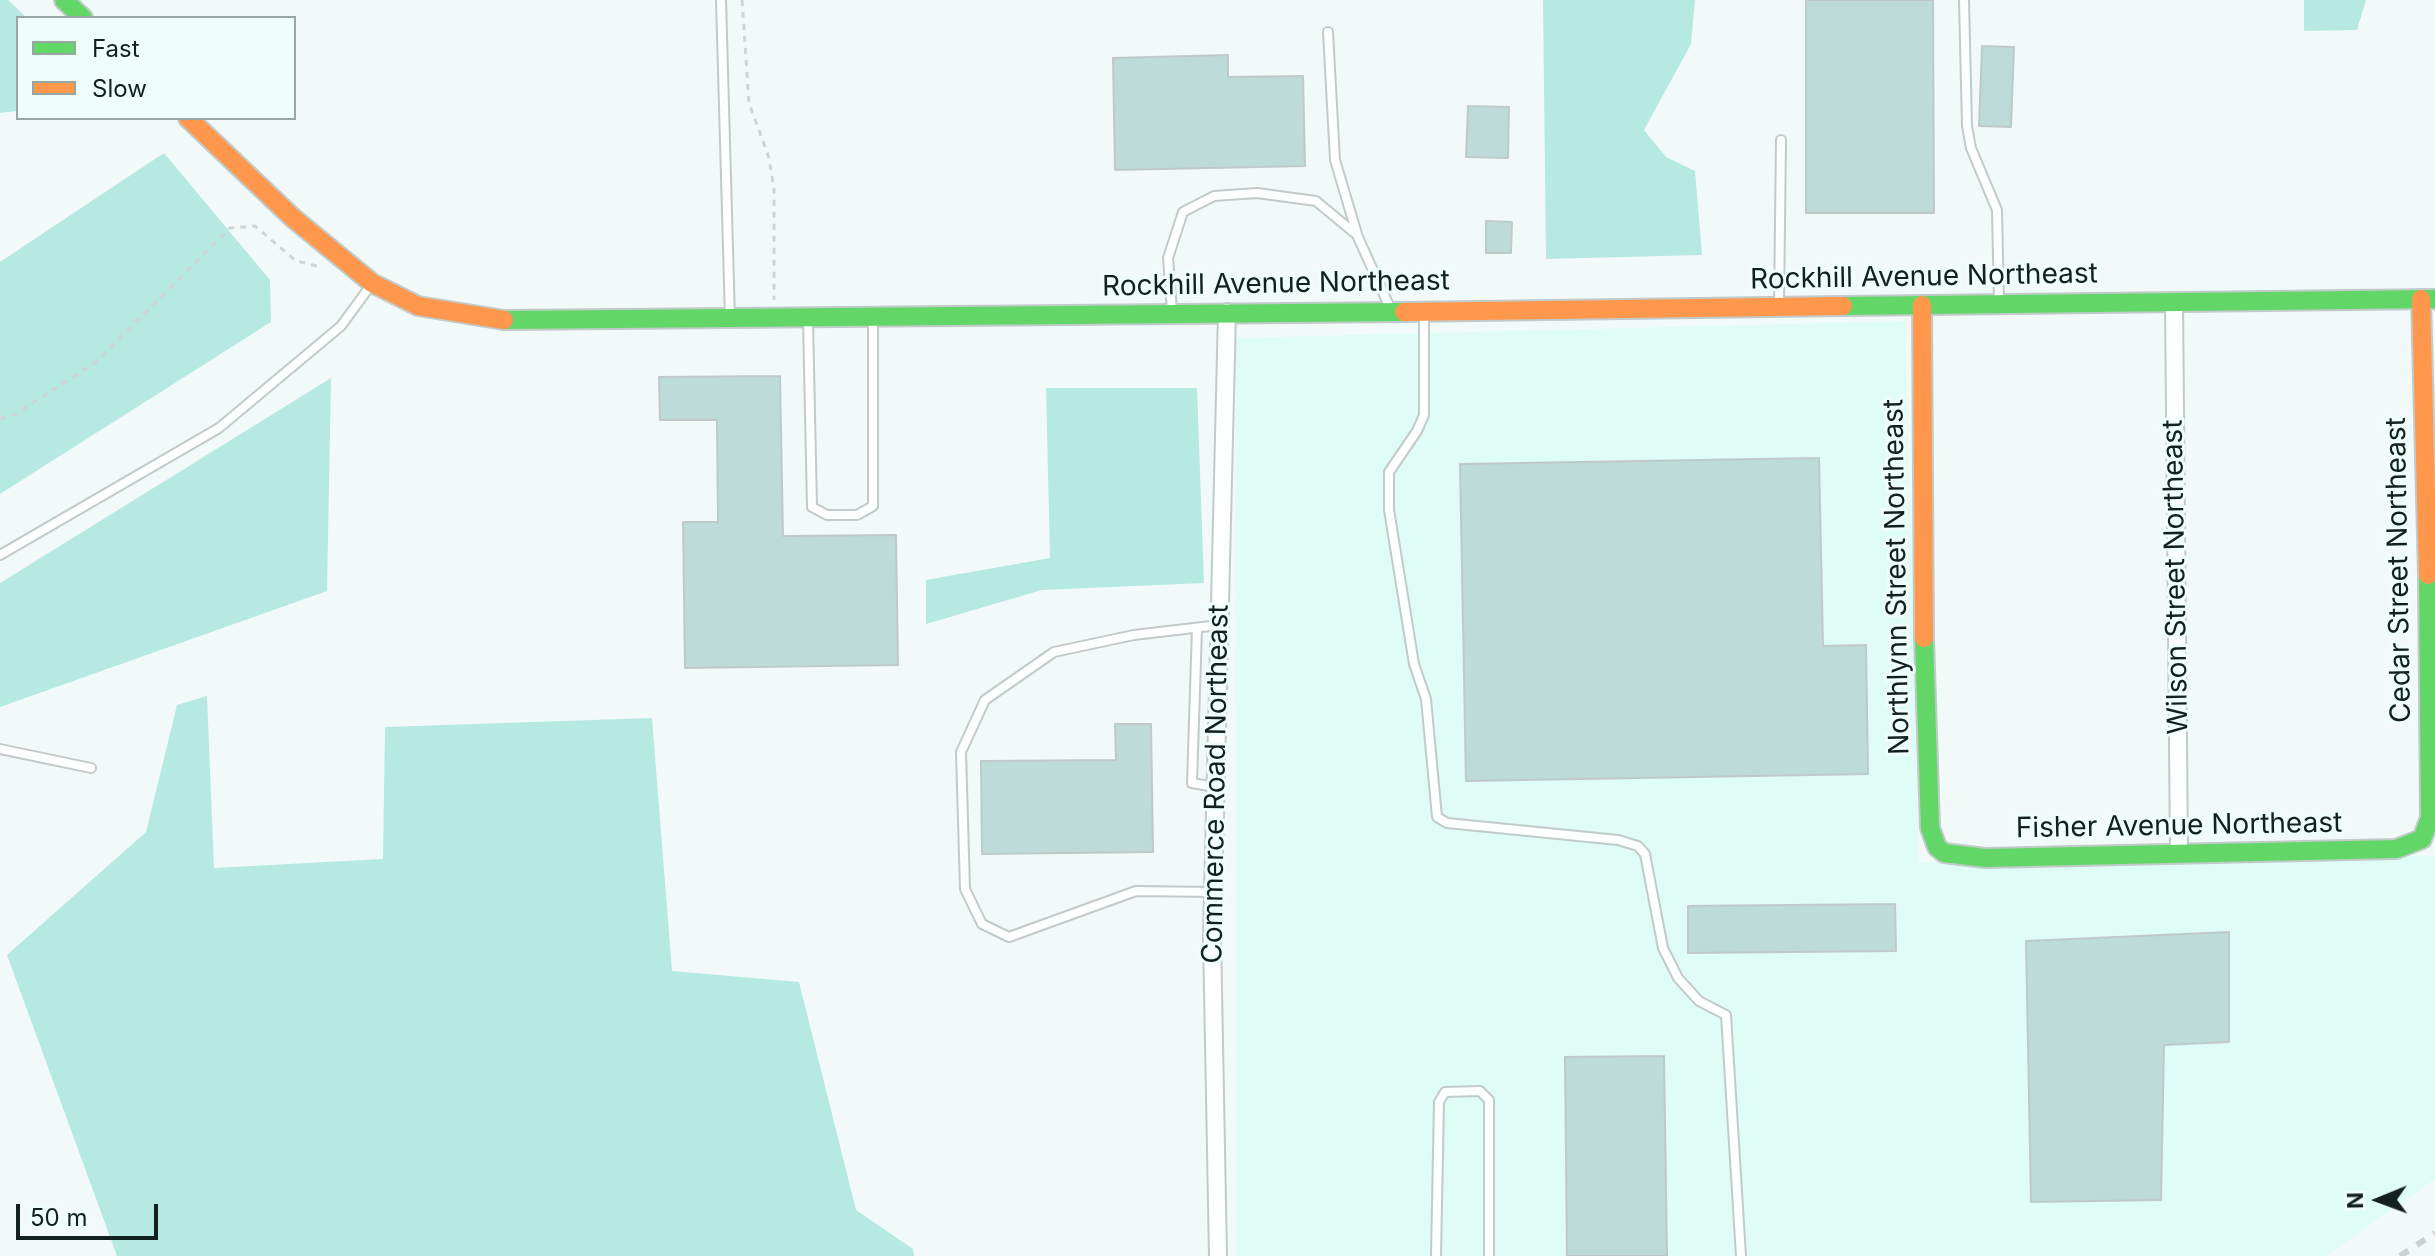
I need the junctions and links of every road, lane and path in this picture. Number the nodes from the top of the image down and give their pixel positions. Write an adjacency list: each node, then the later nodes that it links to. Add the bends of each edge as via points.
1 (64, 0): 5 (street)
2 (721, 0): 24 (lane)
3 (742, 0): 22 (path, via 749,103 774,189)
4 (1964, 0): 14 (lane, via 1967,126 1997,210)
5 (81, 16)
6 (1328, 32): 9 (lane, via 1335,160)
7 (190, 120): 10 (street, Rockhill Avenue Northeast)
8 (1781, 140): 16 (lane)
9 (1357, 235): 18 (lane); 20 (lane, via 1316,201 1257,193 1214,196 1183,212 1168,258)
10 (345, 263): 11 (street, Rockhill Avenue Northeast); 25 (path, via 309,266 255,226 230,228 96,362)
11 (372, 283): 24 (street, Rockhill Avenue Northeast, via 418,306 460,317 530,322); 26 (lane, via 341,326 219,428)
12 (2428, 299): 13 (street, Rockhill Avenue Northeast); 32 (street, Cedar Street Northeast, via 2430,818)
13 (2174, 302): 14 (street, Rockhill Avenue Northeast); 34 (street, Wilson Street Northeast)
14 (1999, 304): 15 (street, Rockhill Avenue Northeast)
15 (1922, 305): 16 (street, Rockhill Avenue Northeast); 33 (street, Northlynn Street Northeast, via 1924,670 1930,828)
16 (1779, 306): 17 (street, Rockhill Avenue Northeast)
17 (1424, 310): 18 (street, Rockhill Avenue Northeast); 39 (lane, via 1424,415 1389,472 1389,510 1414,664 1426,699 1437,817 1447,823 1618,840 1645,854 1663,948 1678,978 1699,1001 1726,1015)
18 (1391, 311): 19 (street, Rockhill Avenue Northeast)
19 (1227, 312): 20 (street, Rockhill Avenue Northeast); 27 (street, Commerce Road Northeast)
20 (1172, 313): 21 (street, Rockhill Avenue Northeast)
21 (873, 318): 23 (street, Rockhill Avenue Northeast); 23 (lane, via 873,506 857,515 827,515 812,507)
22 (774, 319): 23 (street, Rockhill Avenue Northeast); 24 (street, Rockhill Avenue Northeast)
23 (808, 319)
24 (730, 320)
25 (0, 419)
26 (0, 555)
27 (1219, 625): 28 (lane); 31 (street, Commerce Road Northeast)
28 (1197, 628): 31 (lane, via 1192,783); 35 (lane, via 1054,652 985,700 961,752 965,889 982,924 1009,937 1136,891)
29 (0, 749): 30 (lane)
30 (91, 768)
31 (1215, 787): 35 (street, Commerce Road Northeast)
32 (2422, 839): 34 (street, Fisher Avenue Northeast, via 2396,849)
33 (1937, 847): 34 (street, Fisher Avenue Northeast, via 1956,857 1985,858)
34 (2179, 852)
35 (1214, 892): 36 (street, Commerce Road Northeast)
36 (1218, 1256)
37 (1436, 1256): 38 (lane, via 1439,1102 1445,1092 1480,1091 1489,1100)
38 (1489, 1256)
39 (1741, 1256)

